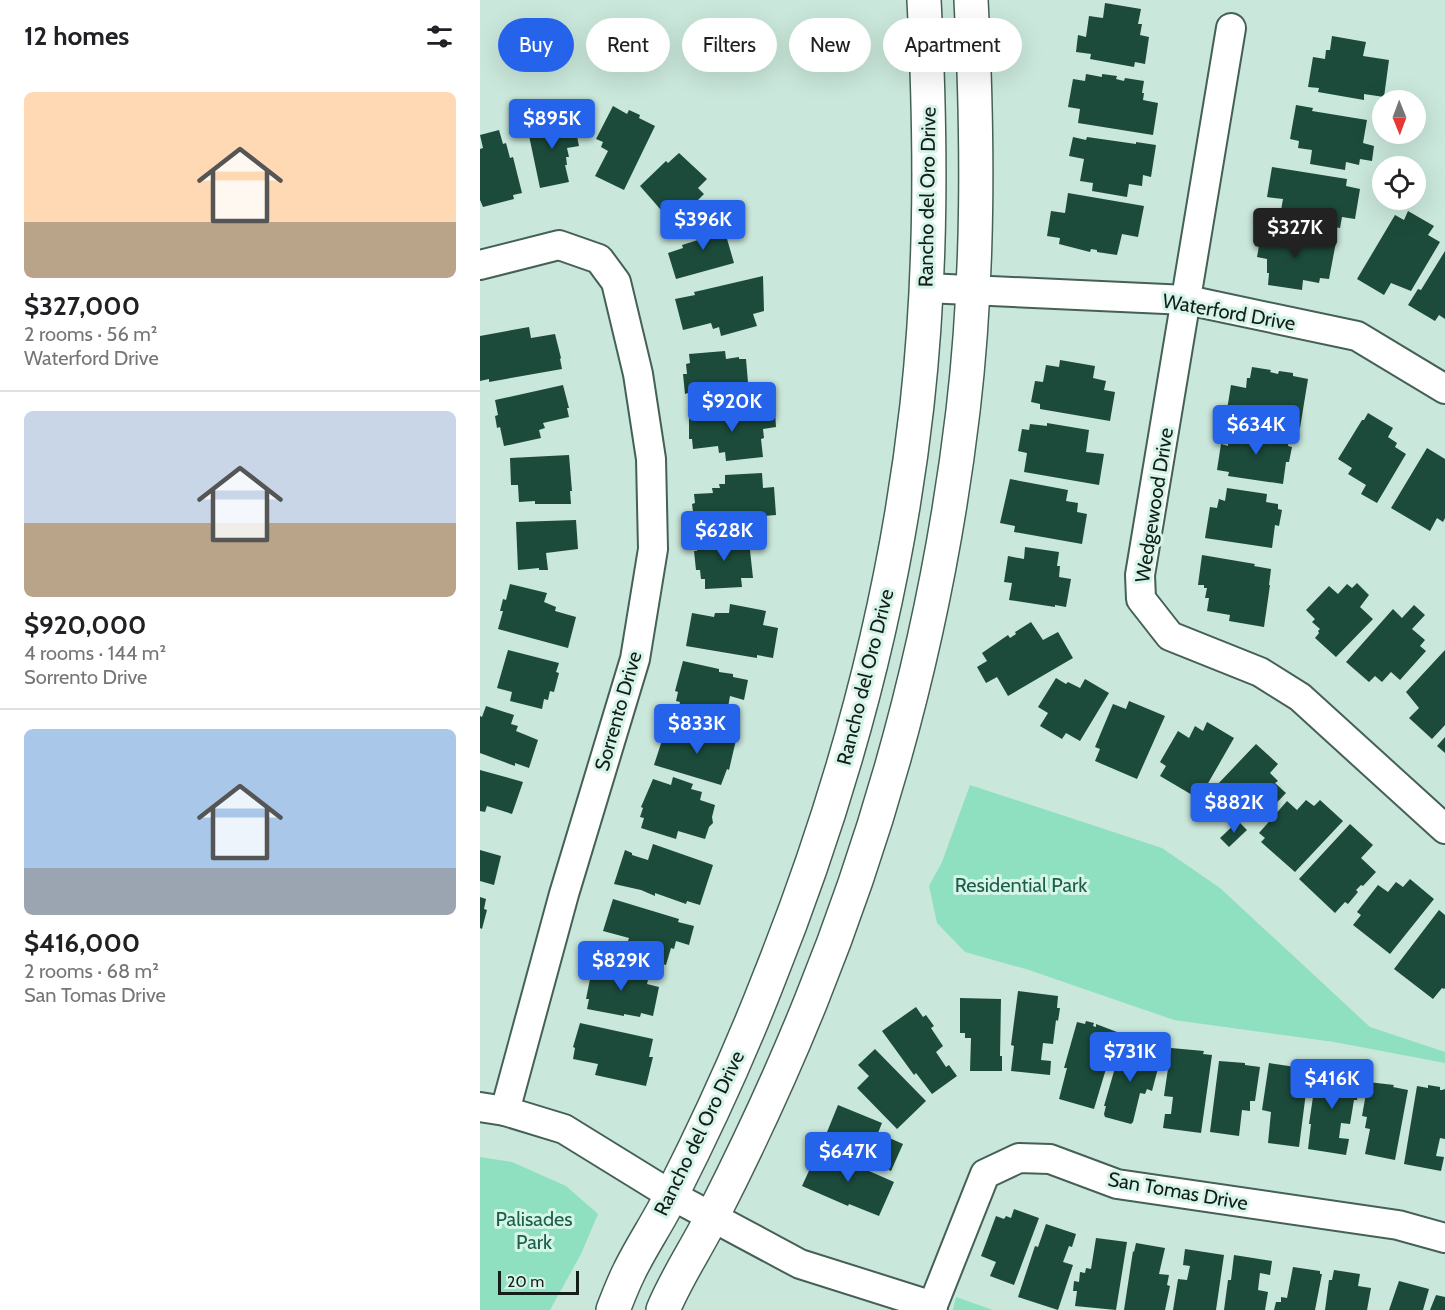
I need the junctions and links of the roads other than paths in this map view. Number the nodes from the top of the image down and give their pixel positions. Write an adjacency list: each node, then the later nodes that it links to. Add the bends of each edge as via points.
1 (924, 0): 5 (main road, Rancho del Oro Drive, via 930,100)
2 (971, 0): 6 (main road, via 976,99)
3 (1231, 28): 7 (street, Wedgewood Drive)
4 (480, 264): 10 (street, Sorrento Drive, via 559,245 599,259 616,282 638,374 651,459 653,549 635,659 564,894)
5 (926, 288): 6 (street, Waterford Drive); 11 (main road, Rancho del Oro Drive, via 917,405 891,566 863,694 835,796 768,983)
6 (972, 290): 7 (street, Waterford Drive); 12 (main road, via 963,410 952,489 908,705 882,798 811,1000)
7 (1187, 300): 8 (street, Waterford Drive, via 1357,336); 9 (street, Wedgewood Drive, via 1140,575 1141,599 1170,636 1260,672 1300,697)
8 (1445, 389)
9 (1445, 829)
10 (493, 1109): 11 (street, via 564,1129)
11 (671, 1195): 12 (street); 15 (main road, Rancho del Oro Drive)
12 (713, 1216): 14 (street, via 800,1264); 16 (main road)
13 (1445, 1238): 14 (street, San Tomas Drive, via 1398,1225 1117,1184 1050,1159 1019,1158 985,1174)
14 (932, 1308)
15 (613, 1310)
16 (663, 1310)

